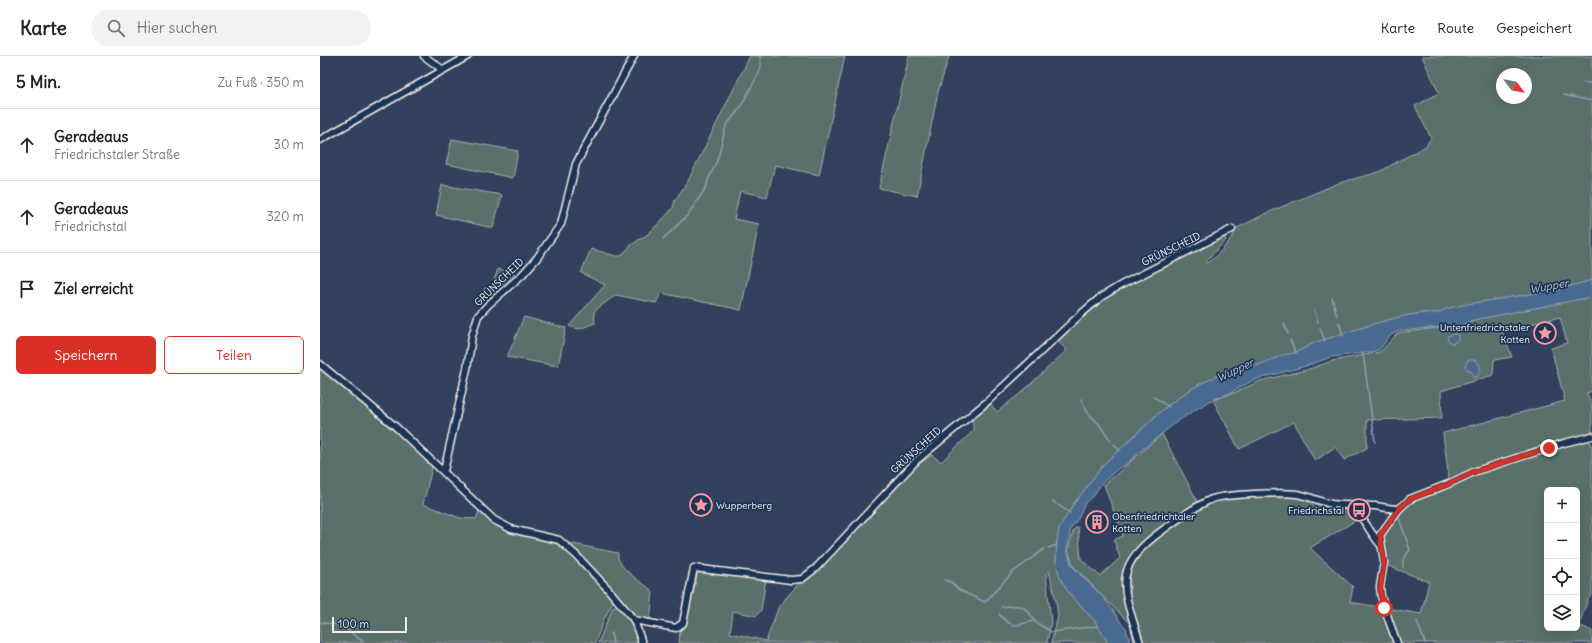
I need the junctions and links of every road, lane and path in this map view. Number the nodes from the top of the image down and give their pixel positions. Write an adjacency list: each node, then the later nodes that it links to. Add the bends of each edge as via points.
1 (424, 56): 4 (street)
2 (468, 56): 4 (street)
3 (634, 56): 9 (street, GRÜNSCHEID, via 576,164 561,224 522,275 478,316)
4 (443, 70): 5 (street)
5 (320, 140)
6 (1232, 229): 13 (street, GRÜNSCHEID, via 1101,297 988,401 917,460 816,568 802,579 790,580 694,568 683,623 676,628)
7 (320, 364): 9 (street)
8 (1592, 436): 11 (street, via 1469,474 1410,499)
9 (444, 471): 13 (street, via 494,520 510,529 559,540 582,561)
10 (1349, 506): 11 (street); 12 (street, via 1360,515); 15 (street, via 1291,494 1236,496 1214,498 1183,516 1147,541 1128,567 1126,591)
11 (1399, 509): 12 (street, via 1380,533)
12 (1380, 544): 16 (street, via 1384,562 1380,591)
13 (634, 620): 14 (street)
14 (642, 643)
15 (1140, 643)
16 (1397, 643)

